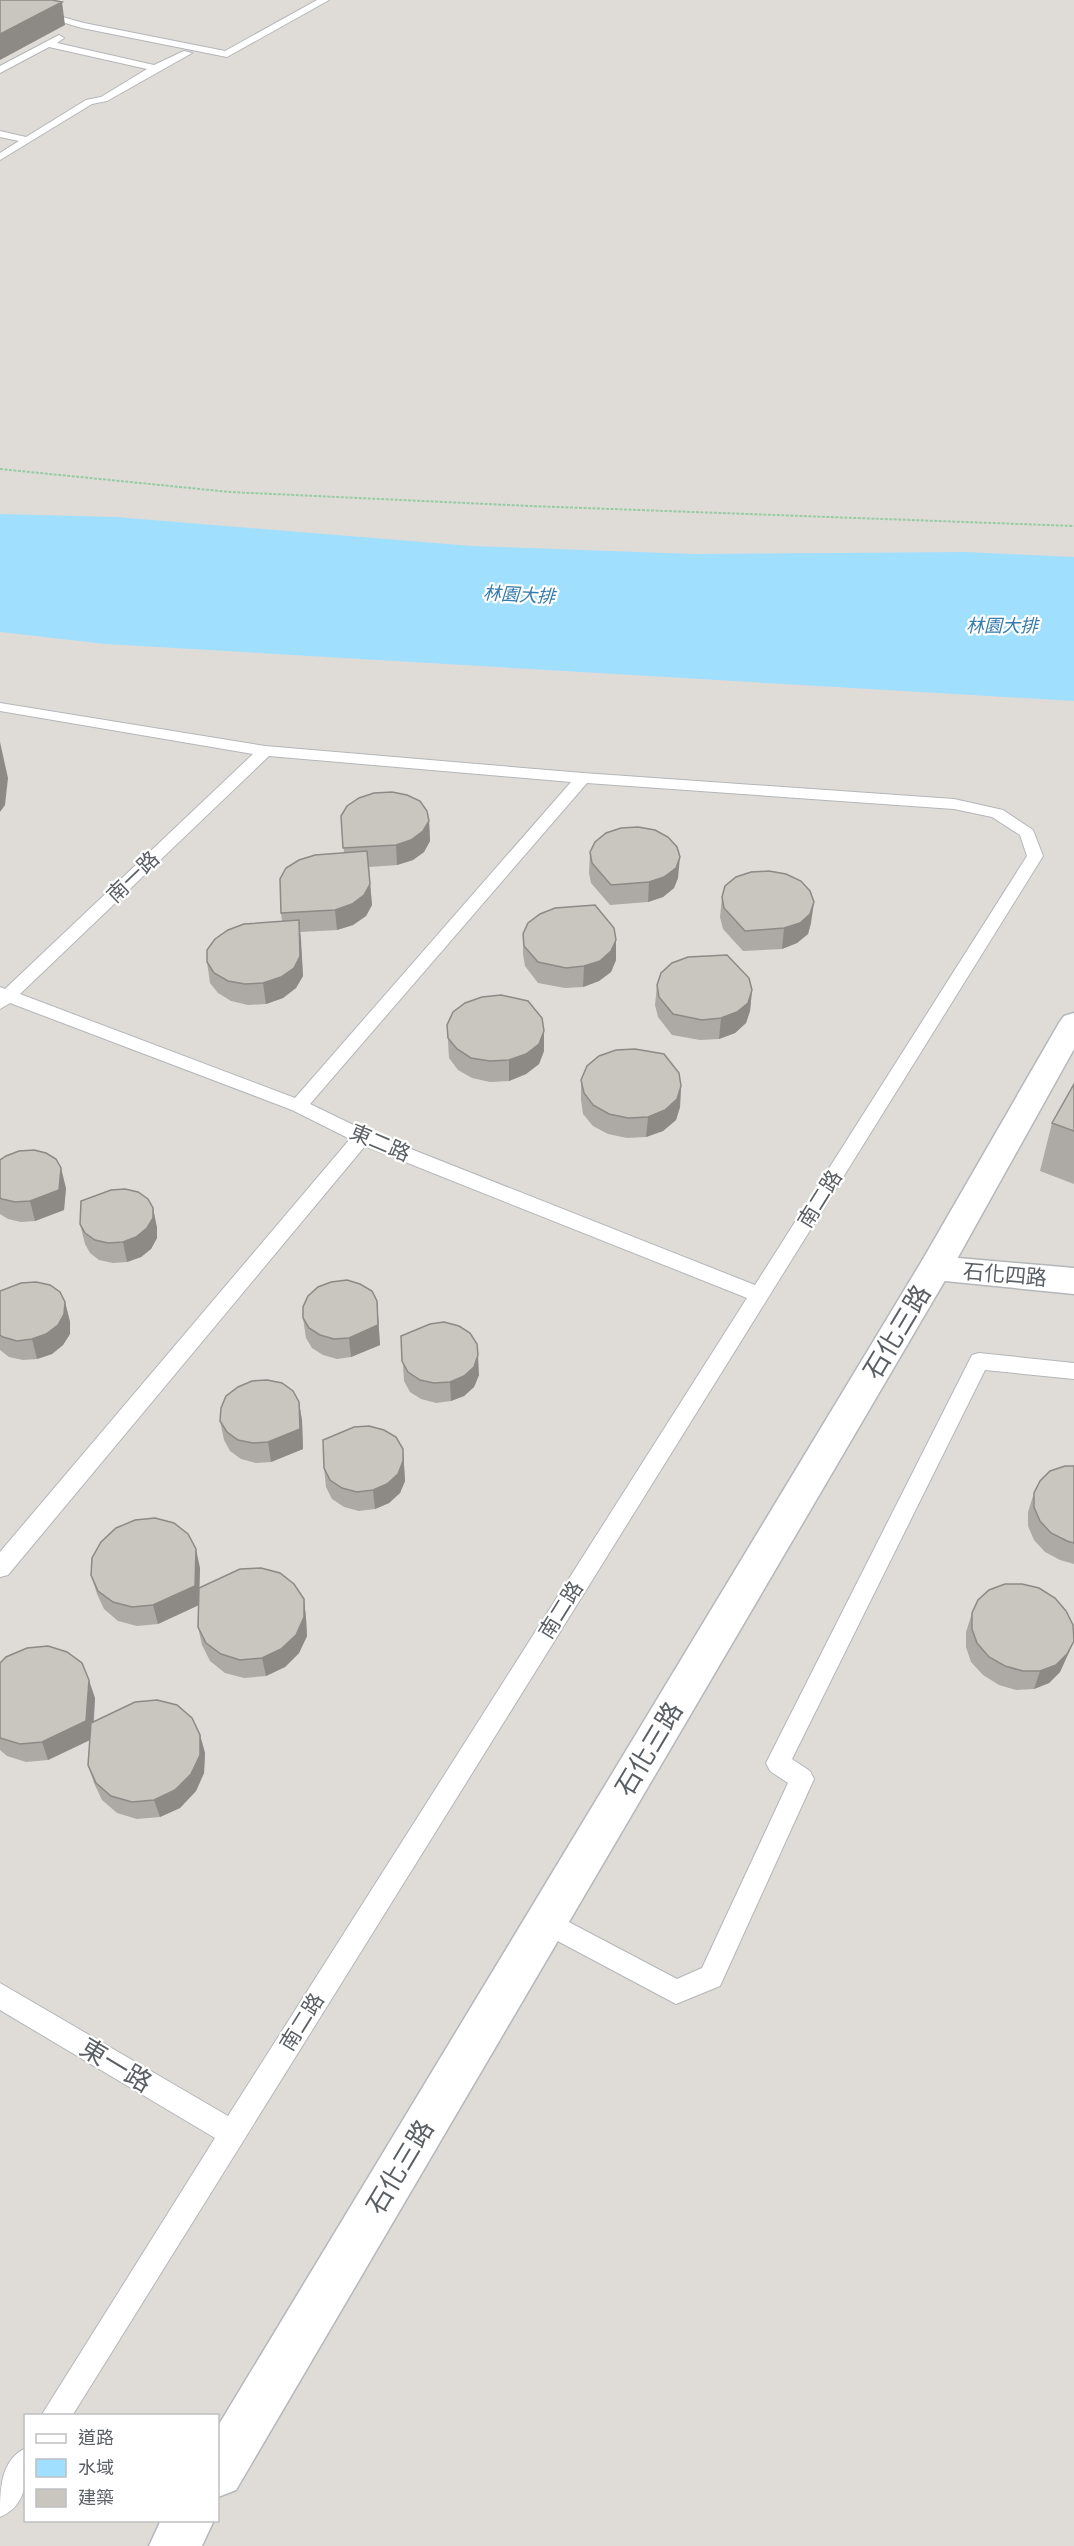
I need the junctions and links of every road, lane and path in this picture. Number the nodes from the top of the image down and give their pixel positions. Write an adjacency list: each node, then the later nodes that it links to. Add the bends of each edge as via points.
1 (324, 0): 3 (lane, via 227,54)
2 (0, 1): 3 (lane)
3 (82, 25): 4 (lane)
4 (48, 44): 6 (lane); 7 (lane)
5 (187, 53): 6 (lane)
6 (155, 68): 9 (lane)
7 (0, 70)
8 (0, 135): 9 (lane)
9 (28, 140): 10 (lane)
10 (0, 157)
11 (0, 470): 12 (path, via 230,492)
12 (1074, 526)
13 (0, 707): 14 (lane)
14 (265, 751): 15 (lane); 16 (lane, 南一路)
15 (583, 778): 18 (lane); 22 (lane, 南二路, via 954,804 997,813 1027,834 1035,856)
16 (3, 997): 18 (lane, 東二路)
17 (1074, 1023): 20 (street, 石化三路)
18 (298, 1106): 19 (lane, 東二路)
19 (362, 1137): 22 (lane, 東二路); 24 (lane)
20 (935, 1268): 21 (street, 石化四路); 25 (street, 石化三路)
21 (1074, 1281)
22 (759, 1295): 27 (lane, 南二路)
23 (1074, 1371): 25 (lane, via 979,1361 778,1763 802,1779 711,1977 676,1992)
24 (0, 1568)
25 (546, 1922): 30 (street, 石化三路)
26 (0, 1996): 27 (lane, 東一路)
27 (232, 2133): 28 (lane, 南二路)
28 (56, 2414)
29 (24, 2465): 31 (lane)
30 (219, 2470)
31 (0, 2502)
32 (188, 2522): 33 (street)
33 (174, 2546)

